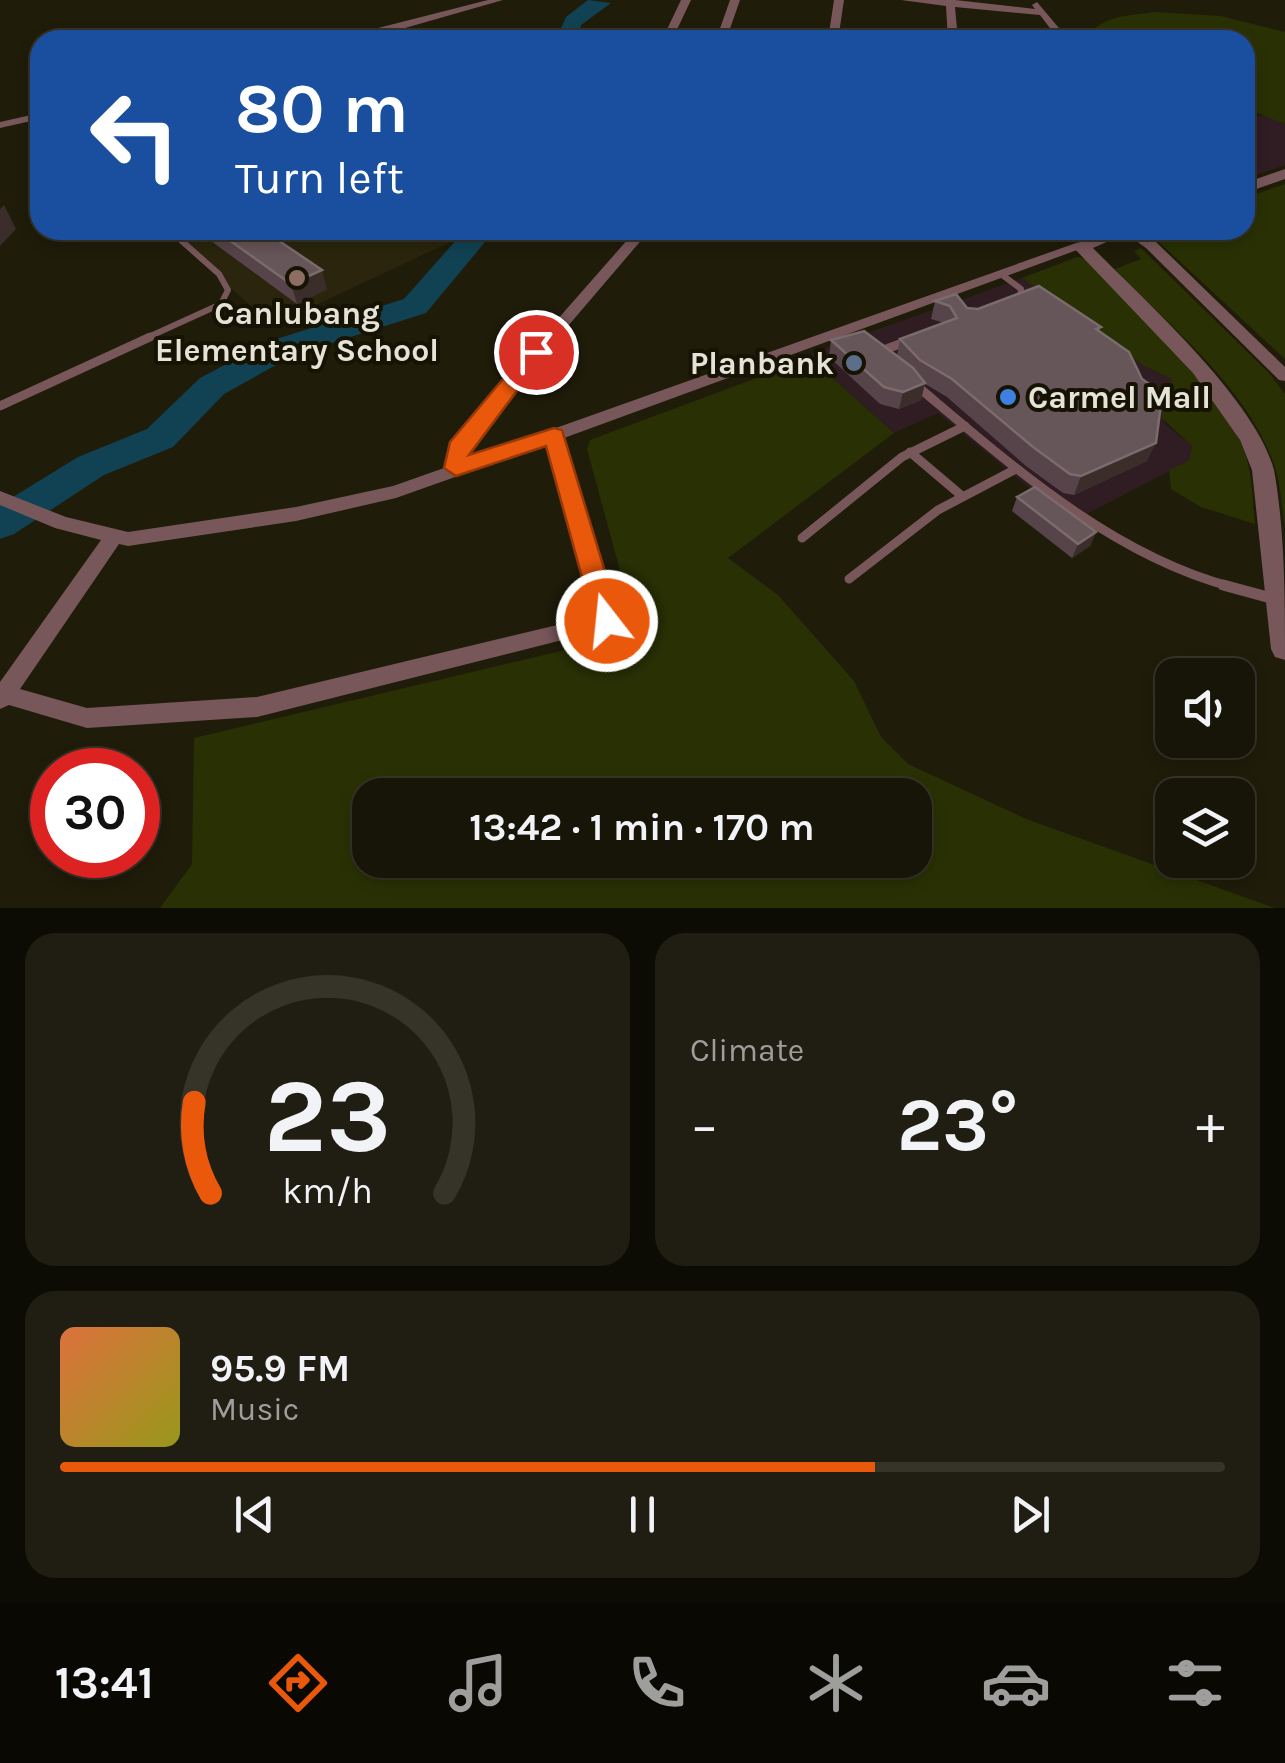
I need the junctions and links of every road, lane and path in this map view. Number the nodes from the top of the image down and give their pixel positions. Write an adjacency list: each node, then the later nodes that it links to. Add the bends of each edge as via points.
1 (498, 0): 9 (street)
2 (686, 0): 10 (street)
3 (734, 0): 11 (street)
4 (839, 0): 12 (street)
5 (906, 0): 7 (street)
6 (1034, 0): 8 (street)
7 (950, 1): 8 (street); 13 (street)
8 (1042, 12): 14 (street)
9 (391, 30)
10 (672, 30)
11 (724, 30)
12 (834, 30)
13 (952, 30)
14 (1056, 30)
15 (30, 118): 16 (street)
16 (0, 125)
17 (1285, 174): 18 (street)
18 (1255, 184)
19 (181, 240): 32 (lane, via 219,274 228,290 221,304)
20 (635, 240): 36 (street, via 475,424 458,448)
21 (1092, 240): 24 (street)
22 (1112, 240): 43 (street, via 1250,438 1263,470)
23 (1131, 240): 30 (street, via 1151,245)
24 (1000, 274): 25 (lane, via 1024,294); 26 (street)
25 (1000, 308)
26 (848, 328): 28 (lane); 34 (street)
27 (926, 335): 28 (lane)
28 (878, 352): 29 (lane)
29 (893, 365)
30 (1285, 376)
31 (917, 386): 33 (lane)
32 (0, 406)
33 (965, 426): 35 (lane); 37 (lane)
34 (554, 435): 36 (street); 45 (street, via 607,621 257,706 87,718)
35 (910, 452): 38 (lane); 41 (lane)
36 (456, 468): 40 (street, via 396,492 296,514 128,540)
37 (1016, 469): 38 (lane); 43 (lane, via 1141,553 1207,582)
38 (962, 496): 42 (lane)
39 (0, 498): 40 (street)
40 (114, 536): 45 (street)
41 (802, 538)
42 (849, 579)
43 (1278, 600): 44 (street)
44 (1285, 649)
45 (2, 697)

